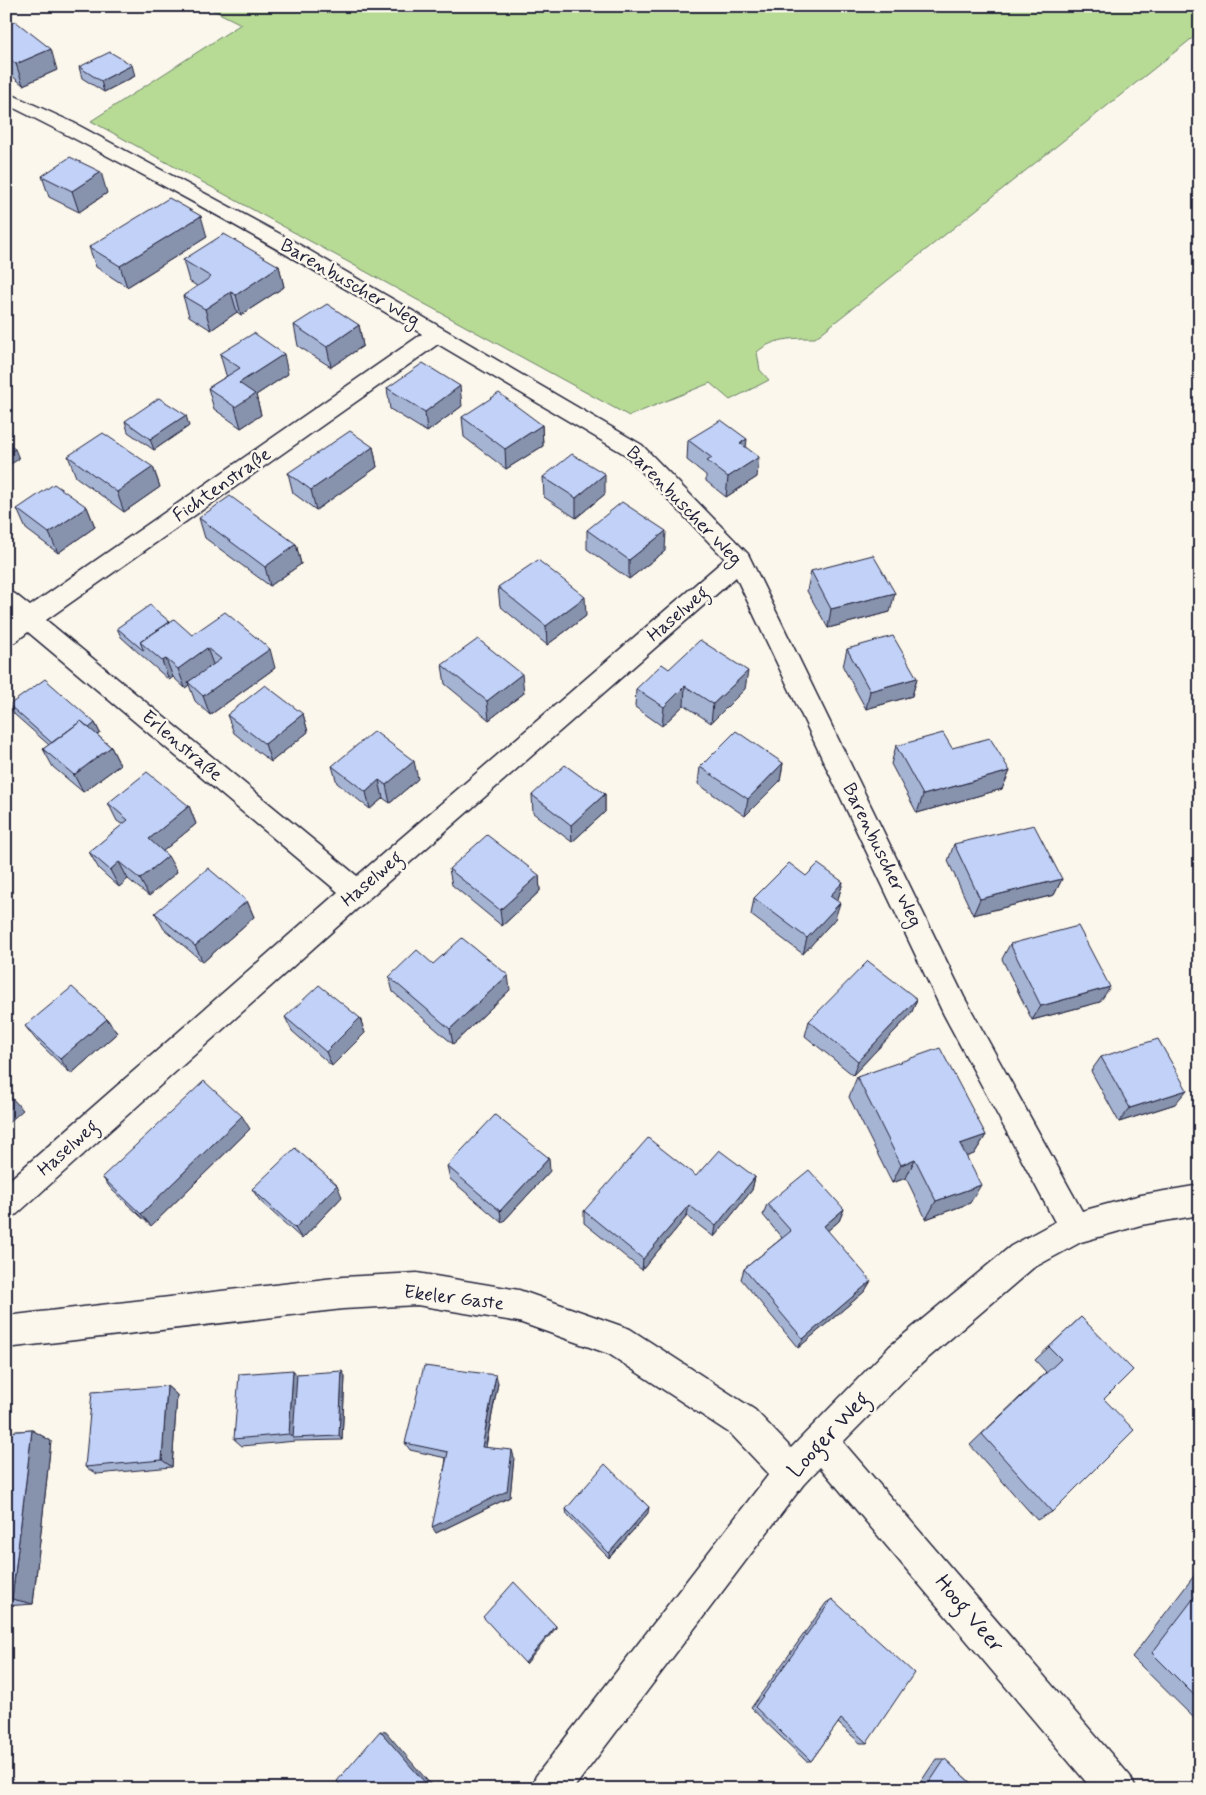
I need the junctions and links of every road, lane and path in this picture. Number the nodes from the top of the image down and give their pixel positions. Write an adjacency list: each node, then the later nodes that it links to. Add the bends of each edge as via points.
1 (6, 97): 2 (street, Barenbuscher Weg, via 286,245)
2 (438, 334): 3 (street, Barenbuscher Weg, via 634,450); 5 (street, Fichtenstraße)
3 (740, 560): 7 (street, Haselweg); 10 (street, Barenbuscher Weg, via 954,1006)
4 (6, 600): 5 (street, Erlenstraße)
5 (29, 619): 6 (street, Fichtenstraße); 7 (street, Erlenstraße)
6 (6, 635)
7 (357, 892): 9 (street, Haselweg)
8 (1200, 1200): 10 (street, Looger Weg, via 1141,1210)
9 (6, 1203)
10 (1075, 1228): 12 (street, Looger Weg, via 1022,1257 902,1358)
11 (6, 1332): 13 (street, Ekeler Gaste, via 343,1294 417,1289 519,1306 618,1341 743,1422)
12 (820, 1441): 13 (street, Looger Weg); 15 (street, Hoog Veer)
13 (791, 1473): 14 (street, Looger Weg)
14 (549, 1789)
15 (1117, 1789)

